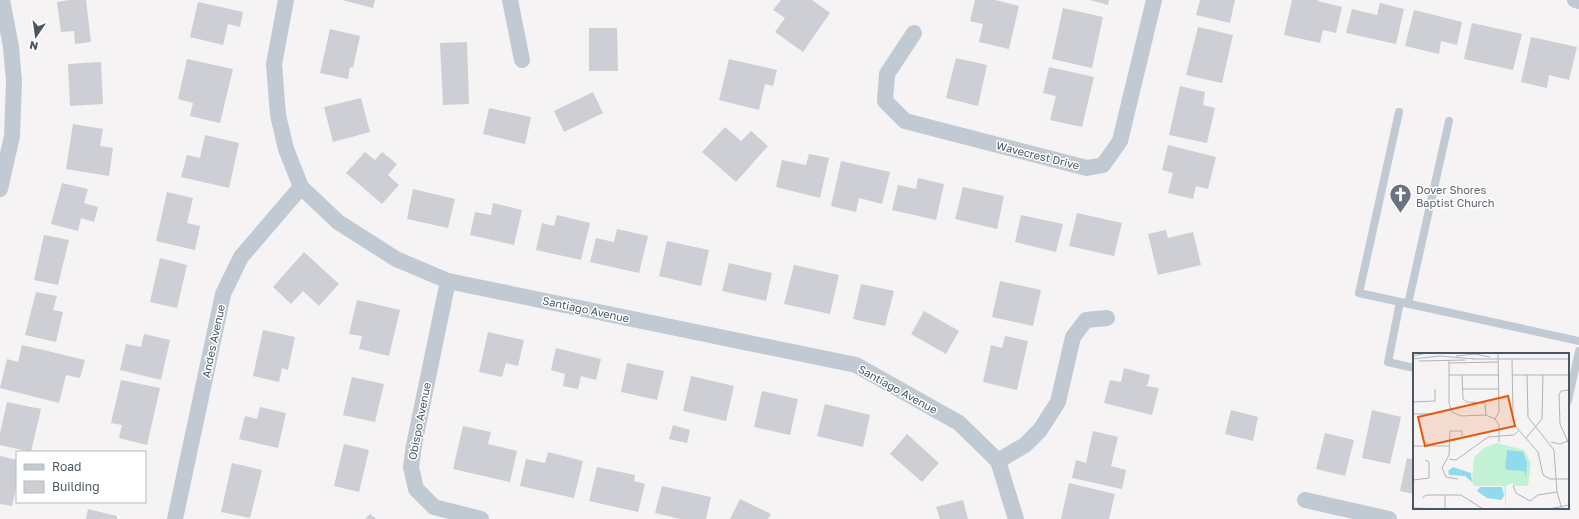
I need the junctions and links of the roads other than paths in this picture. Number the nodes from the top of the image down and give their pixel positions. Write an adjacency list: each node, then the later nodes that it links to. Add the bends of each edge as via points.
1 (2, 0): 12 (street, via 14,81 12,136)
2 (286, 0): 11 (street, Santiago Avenue, via 274,64 278,115 286,149)
3 (510, 0): 8 (street)
4 (1154, 0): 7 (street, Wavecrest Drive, via 1120,142 1103,165 1087,168 905,121 885,101 887,74)
5 (1575, 0): 6 (street)
6 (1579, 1)
7 (914, 33)
8 (522, 60)
9 (1399, 112): 14 (lane, via 1359,293)
10 (1450, 121): 14 (lane)
11 (301, 187): 13 (street, Santiago Avenue, via 338,222 396,259); 22 (street, Andes Avenue, via 241,257 223,294)
12 (0, 189)
13 (448, 281): 20 (street, Santiago Avenue, via 856,365 959,423); 23 (street, Obispo Avenue, via 410,468 416,489 434,507)
14 (1404, 303): 16 (lane); 18 (lane, via 1388,362)
15 (1107, 318): 20 (street, via 1086,320 1073,337 1058,402 1040,430 1025,445)
16 (1579, 341)
17 (1579, 352): 19 (lane)
18 (1413, 368)
19 (1569, 397)
20 (998, 461): 24 (street, Santiago Avenue)
21 (1305, 500): 25 (street)
22 (175, 519)
23 (481, 519)
24 (1016, 519)
25 (1389, 519)

